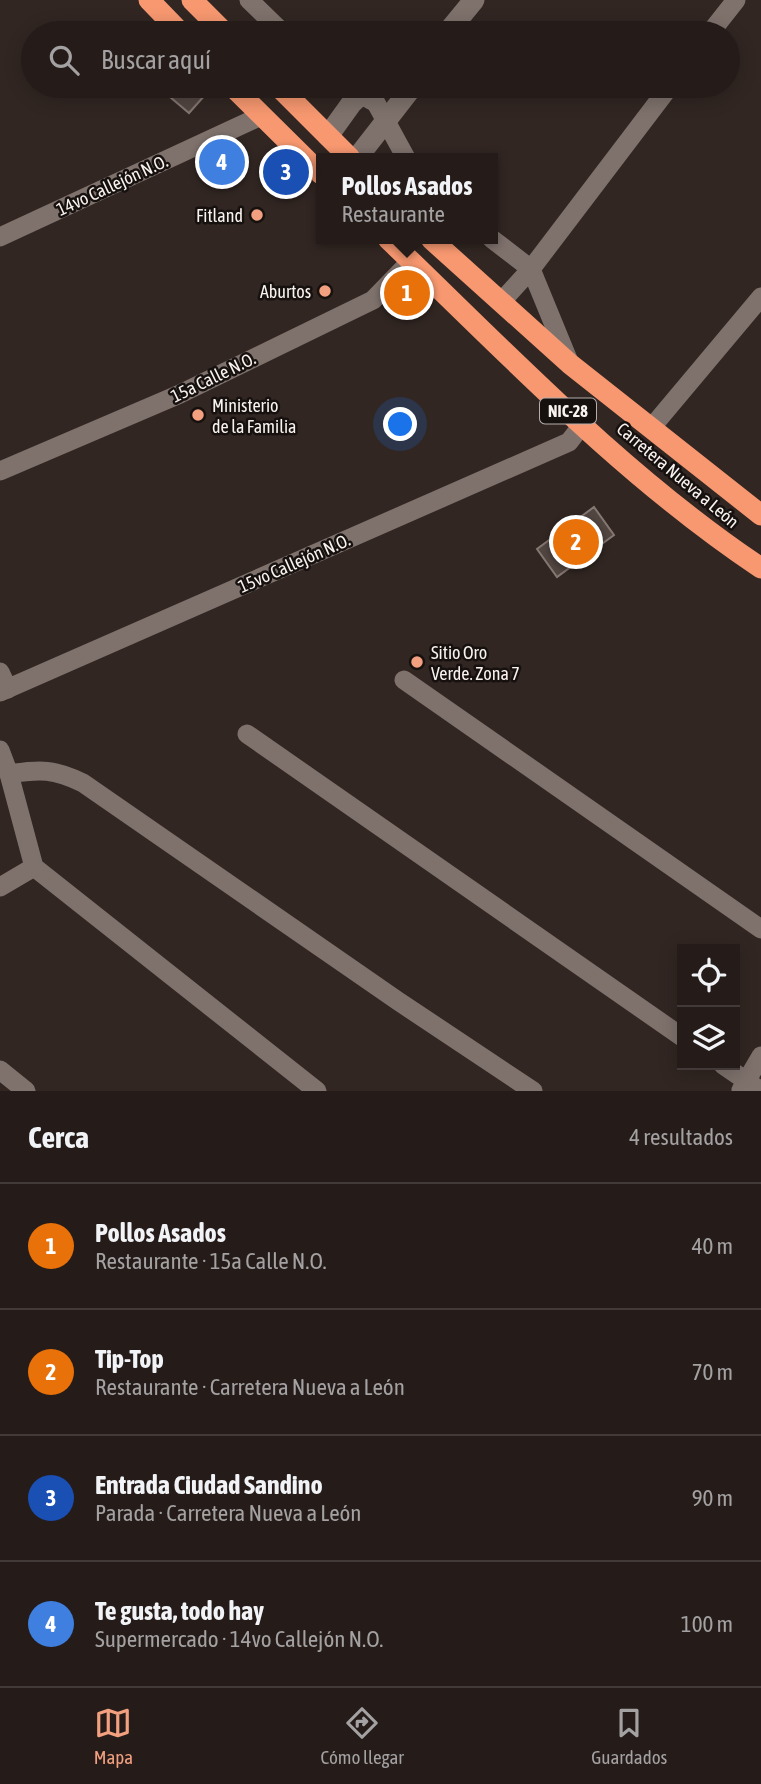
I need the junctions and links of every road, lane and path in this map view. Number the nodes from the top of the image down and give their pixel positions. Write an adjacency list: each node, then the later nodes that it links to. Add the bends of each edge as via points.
1 (149, 0): 6 (highway)
2 (192, 0): 7 (highway)
3 (249, 0): 8 (street)
4 (474, 0): 9 (street)
5 (736, 0): 10 (street)
6 (169, 21)
7 (213, 21)
8 (271, 21)
9 (457, 21)
10 (719, 21)
11 (244, 98): 17 (highway)
12 (290, 98): 19 (highway)
13 (353, 98): 19 (street)
14 (370, 98): 18 (street)
15 (404, 98): 18 (street)
16 (661, 98): 29 (street)
17 (261, 116): 23 (highway); 24 (street, 14vo Callejón N.O.)
18 (386, 121): 21 (street); 22 (street)
19 (328, 136): 20 (highway)
20 (345, 153)
21 (361, 153)
22 (404, 153)
23 (316, 169)
24 (0, 237)
25 (393, 244): 28 (highway, Carretera Nueva a León / NIC-28)
26 (436, 244): 31 (highway, Carretera Nueva a León / NIC-28)
27 (498, 244): 29 (street)
28 (411, 261): 33 (highway, Carretera Nueva a León / NIC-28); 35 (street, 15a Calle N.O., via 373,300 180,394)
29 (531, 269): 31 (street); 32 (street)
30 (761, 297): 34 (street)
31 (500, 302): 32 (highway, Carretera Nueva a León / NIC-28)
32 (570, 364): 34 (highway, Carretera Nueva a León / NIC-28)
33 (582, 425): 37 (highway, Carretera Nueva a León / NIC-28, via 718,540); 39 (street, 15vo Callejón N.O., via 569,442)
34 (652, 427): 36 (highway, Carretera Nueva a León / NIC-28)
35 (0, 471)
36 (761, 515)
37 (761, 568)
38 (404, 680): 45 (street)
39 (3, 685)
40 (247, 734): 46 (street)
41 (0, 750): 42 (street)
42 (9, 774): 43 (street); 53 (street, via 60,772 83,783)
43 (34, 867): 44 (street); 52 (street)
44 (0, 887)
45 (761, 929)
46 (677, 1034)
47 (761, 1056): 50 (street)
48 (0, 1070): 51 (street)
49 (729, 1070): 50 (street)
50 (749, 1088)
51 (26, 1091)
52 (317, 1091)
53 (533, 1091)

